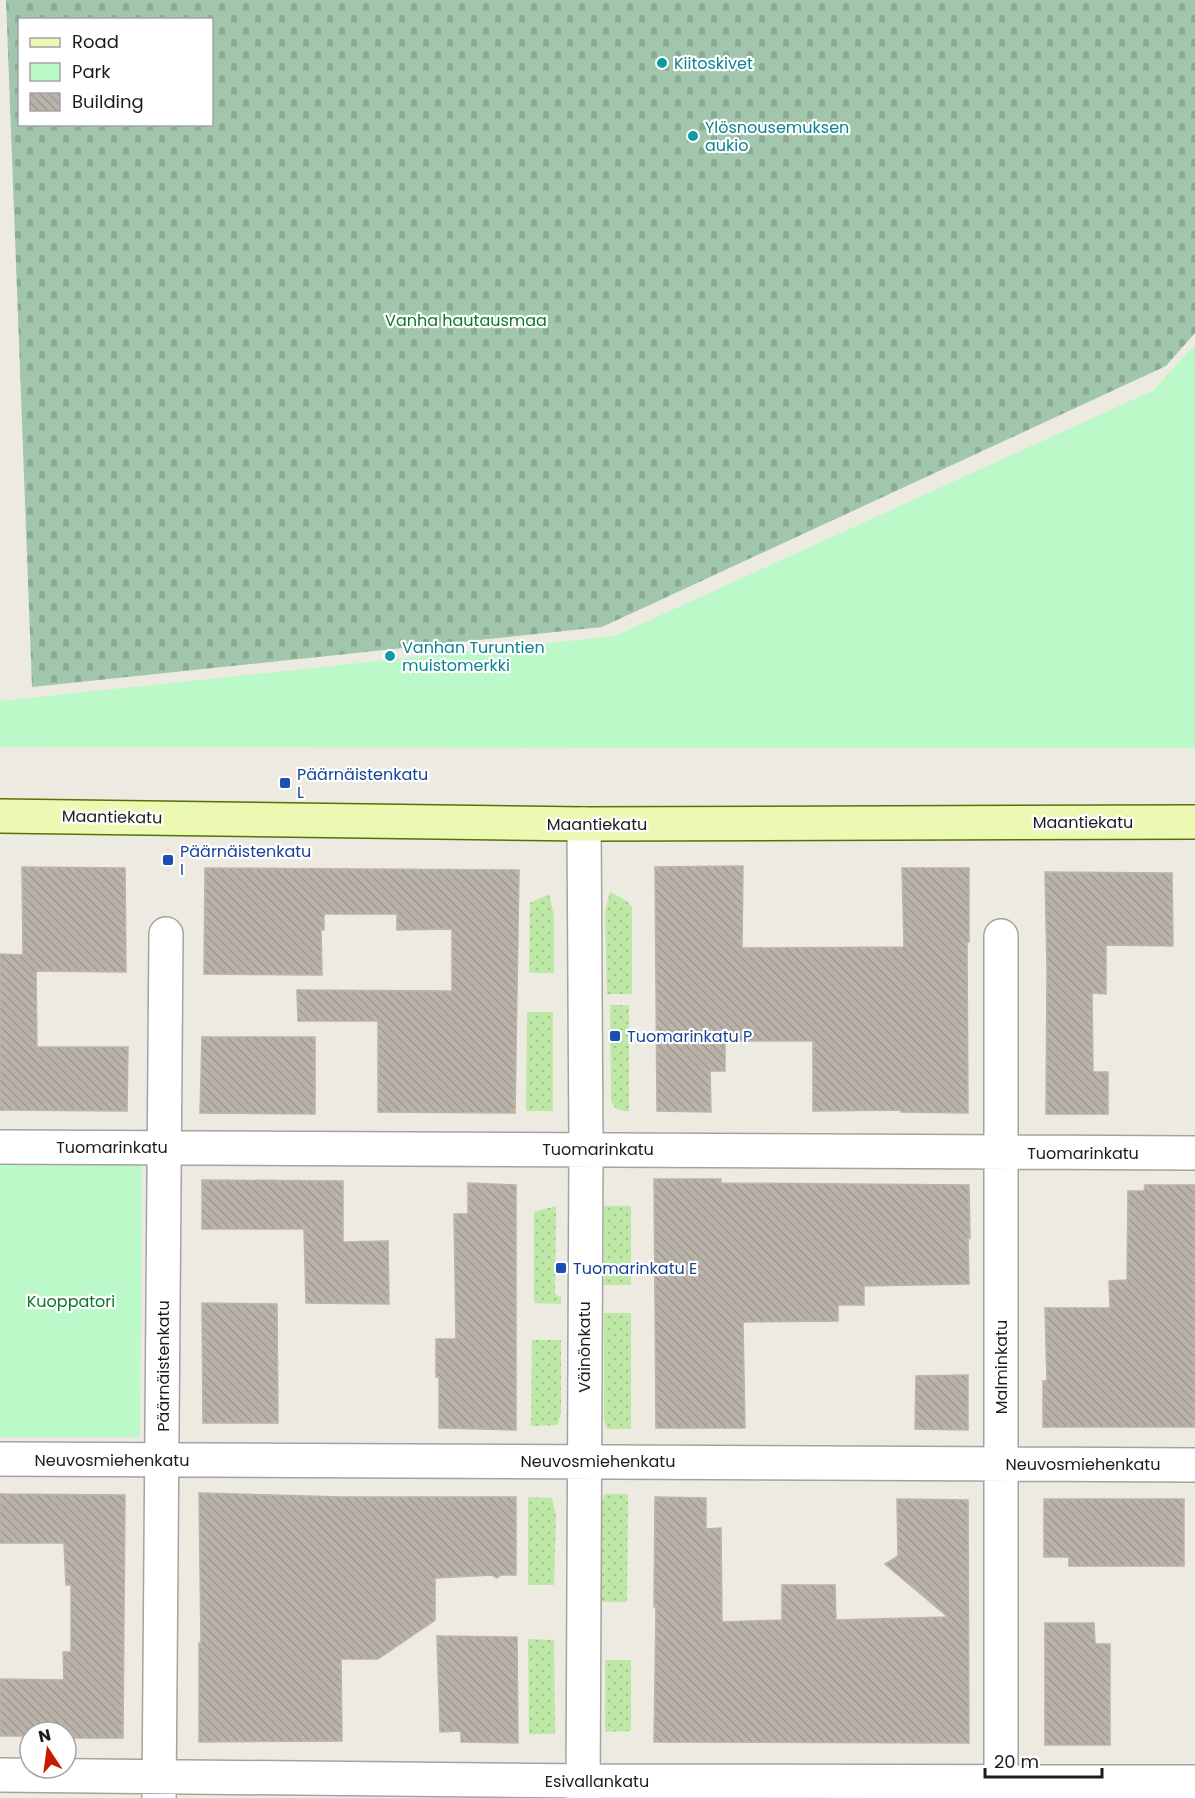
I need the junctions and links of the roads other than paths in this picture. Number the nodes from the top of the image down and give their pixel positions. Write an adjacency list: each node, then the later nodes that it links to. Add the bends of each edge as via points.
1 (0, 816): 3 (main road, Maantiekatu)
2 (1195, 822): 3 (main road, Maantiekatu)
3 (584, 824): 8 (street, Väinönkatu)
4 (166, 934): 7 (street, Päärnäistenkatu)
5 (1001, 936): 9 (street, Malminkatu)
6 (0, 1147): 7 (street, Tuomarinkatu)
7 (165, 1148): 8 (street, Tuomarinkatu); 12 (street, Päärnäistenkatu)
8 (586, 1149): 9 (street, Tuomarinkatu); 13 (street, Väinönkatu)
9 (1001, 1152): 10 (street, Tuomarinkatu); 14 (street, Malminkatu)
10 (1195, 1153)
11 (0, 1459): 12 (street, Neuvosmiehenkatu)
12 (162, 1460): 13 (street, Neuvosmiehenkatu); 18 (street, Päärnäistenkatu)
13 (584, 1461): 14 (street, Neuvosmiehenkatu); 19 (street, Väinönkatu)
14 (1001, 1464): 15 (street, Neuvosmiehenkatu); 20 (street, Malminkatu)
15 (1195, 1465)
16 (0, 1775): 18 (street, Esivallankatu)
17 (1195, 1782): 20 (street, Esivallankatu)
18 (159, 1788): 19 (street, Esivallankatu)
19 (584, 1790): 20 (street, Esivallankatu)
20 (1000, 1790)

